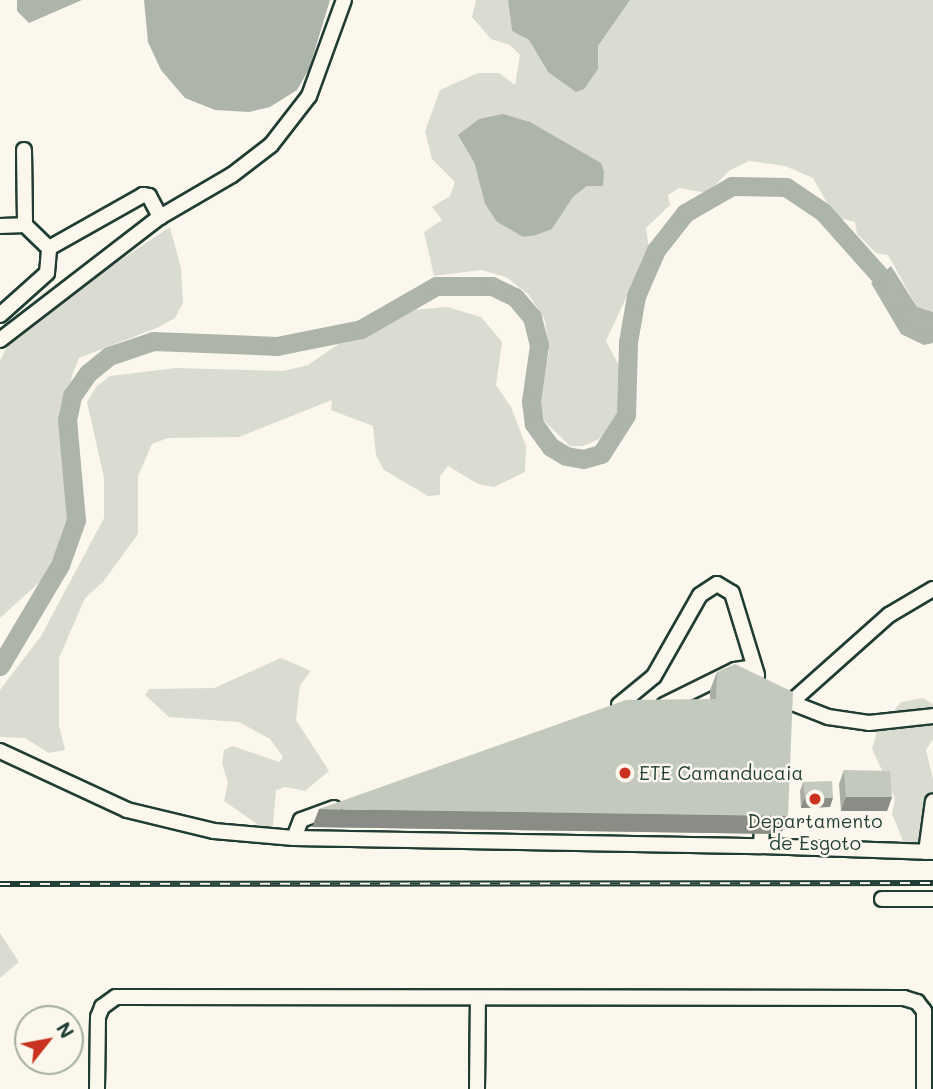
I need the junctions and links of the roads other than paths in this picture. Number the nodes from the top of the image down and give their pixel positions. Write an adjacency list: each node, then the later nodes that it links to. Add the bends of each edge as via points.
1 (344, 0): 3 (street, via 320,75 285,131 252,161)
2 (24, 150): 4 (street)
3 (160, 217): 6 (street, via 149,196 142,195); 8 (street)
4 (25, 225): 5 (street); 6 (street)
5 (0, 226)
6 (49, 248): 7 (street, via 47,273)
7 (0, 315)
8 (0, 340)
9 (933, 589): 11 (street, via 889,615)
10 (753, 667): 10 (street, via 732,593 717,584 700,595 654,676 613,707 665,705 735,670); 11 (street, via 773,695)
11 (789, 705): 12 (street, via 869,723)
12 (933, 716)
13 (0, 751): 17 (street, via 127,810 214,831)
14 (352, 802): 17 (street, via 301,820)
15 (933, 802): 19 (street)
16 (762, 824): 18 (street)
17 (294, 838): 18 (street)
18 (761, 846): 19 (street)
19 (930, 852)
20 (881, 899): 21 (street)
21 (933, 899)
22 (478, 999): 23 (street, via 116,997 102,1007 98,1017); 24 (street); 25 (street, via 904,998 917,1002 924,1011)
23 (97, 1089)
24 (477, 1089)
25 (924, 1089)

